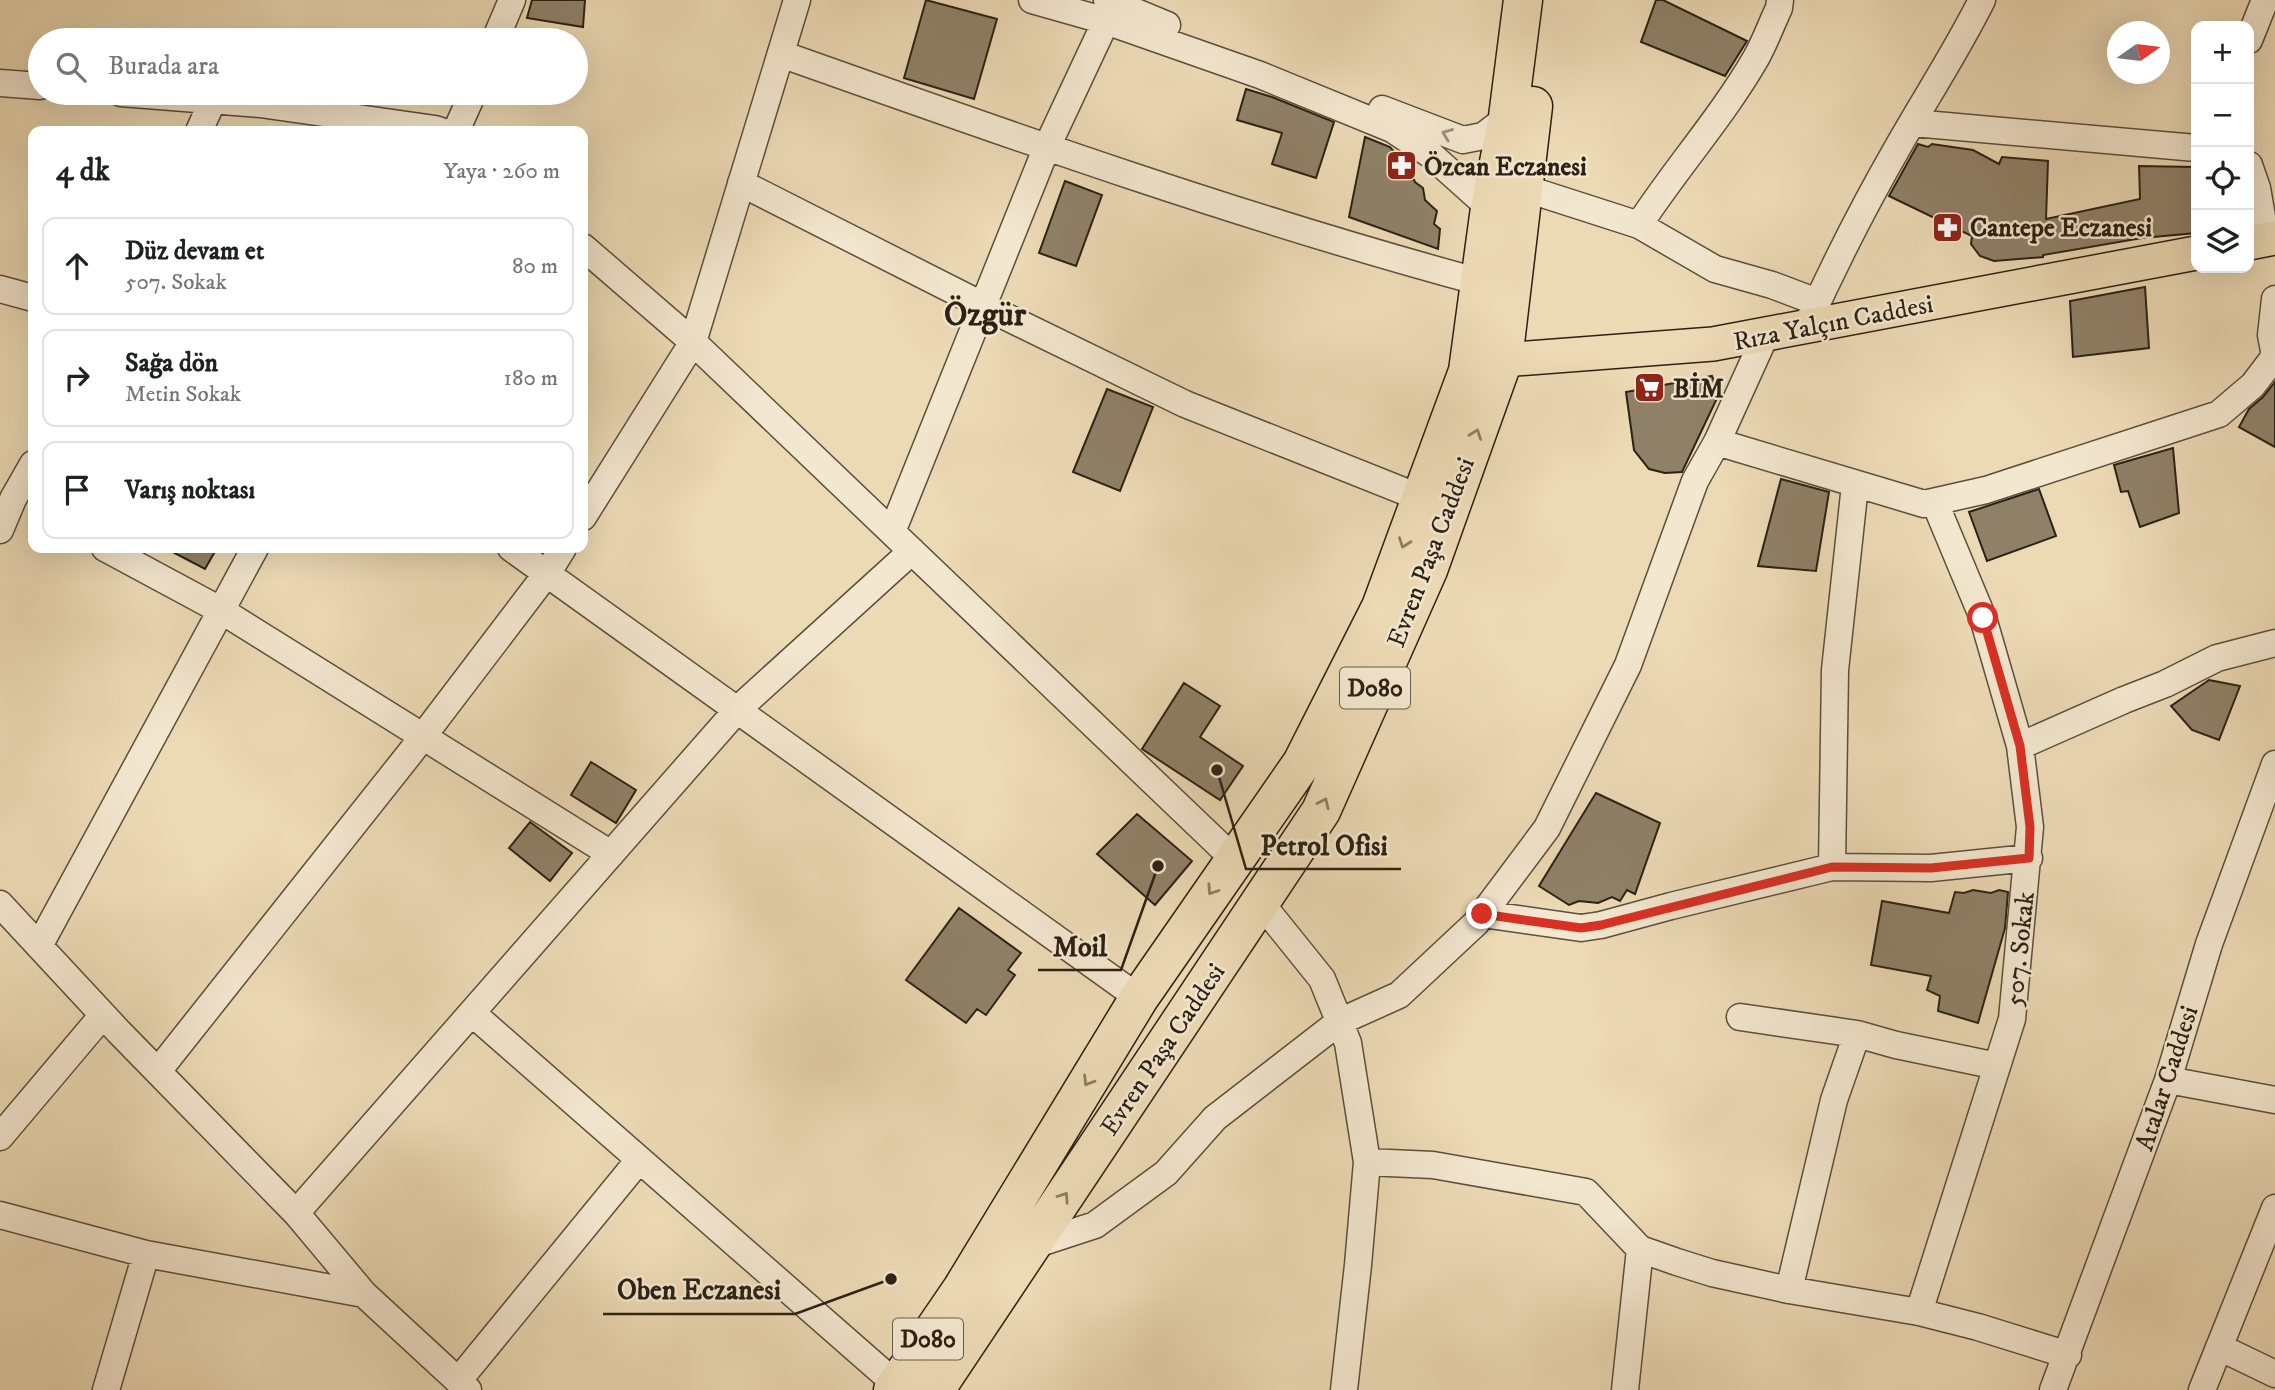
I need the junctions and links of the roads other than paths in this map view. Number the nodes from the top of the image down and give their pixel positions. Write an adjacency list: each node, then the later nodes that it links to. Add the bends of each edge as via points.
1 (512, 0): 10 (street)
2 (797, 0): 12 (street)
3 (1032, 0): 9 (street)
4 (1523, 0): 18 (highway, Evren Paşa Caddesi / D080)
5 (1546, 0): 27 (highway, Evren Paşa Caddesi / D080)
6 (1780, 0): 29 (street, via 1757,57)
7 (1982, 0): 19 (street)
8 (2265, 0): 11 (street)
9 (1106, 10): 18 (street, one-way to 9, via 1483,136 1463,140); 24 (street); 28 (street, via 1392,129 1431,155)
10 (500, 28)
11 (2254, 28)
12 (781, 54): 24 (street); 26 (street)
13 (0, 83): 14 (street)
14 (28, 85)
15 (211, 105): 20 (street)
16 (267, 105): 21 (street)
17 (468, 105): 22 (street)
18 (1508, 117): 28 (highway, Evren Paşa Caddesi / D080)
19 (1913, 123): 23 (street); 38 (street)
20 (201, 126)
21 (407, 126)
22 (458, 126)
23 (2191, 148)
24 (1046, 149): 33 (street, via 1371,253); 37 (street)
25 (2254, 179): 30 (street)
26 (741, 183): 37 (street); 40 (street)
27 (1524, 188): 29 (street); 42 (highway, Evren Paşa Caddesi / D080)
28 (1490, 208): 33 (highway, Evren Paşa Caddesi / D080)
29 (1639, 225): 38 (street, via 1715,269 1772,285)
30 (2263, 241)
31 (588, 251): 40 (street)
32 (2191, 254): 38 (main road, Rıza Yalçın Caddesi)
33 (1480, 282): 42 (highway, Evren Paşa Caddesi / D080)
34 (0, 289): 35 (street)
35 (28, 297)
36 (2275, 299): 41 (street, via 2271,335)
37 (984, 306): 46 (street, via 1185,404); 50 (street)
38 (1812, 314): 39 (main road, Rıza Yalçın Caddesi)
39 (1766, 334): 42 (main road, Rıza Yalçın Caddesi, via 1713,344); 43 (street)
40 (693, 342): 48 (street); 50 (street)
41 (2275, 356): 47 (street, via 2253,385 2219,414)
42 (1485, 365): 46 (highway, Evren Paşa Caddesi / D080); 67 (highway, Evren Paşa Caddesi / D080, one-way to 42, via 1321,811 1428,570)
43 (1717, 442): 45 (street); 69 (street, via 1695,481 1628,665 1553,817)
44 (28, 475): 49 (street)
45 (1855, 485): 47 (street); 66 (street, via 1835,670)
46 (1421, 498): 65 (highway, Evren Paşa Caddesi / D080, one-way to 65, via 1381,607 1302,763)
47 (1935, 503): 61 (street, 507. Sokak, via 1983,618)
48 (588, 509)
49 (11, 512)
50 (892, 532): 51 (street)
51 (912, 551): 59 (street); 65 (street)
52 (114, 553): 57 (street)
53 (252, 553): 57 (street)
54 (519, 553): 56 (street)
55 (560, 553): 56 (street)
56 (548, 572): 59 (street); 60 (street)
57 (222, 611): 60 (street); 70 (street)
58 (2275, 643): 61 (street, via 2217,658)
59 (738, 709): 63 (street); 71 (street)
60 (424, 736): 63 (street); 78 (street)
61 (2020, 746): 64 (street, 507. Sokak)
62 (2275, 764): 79 (street, Atalar Caddesi, via 2209,944)
63 (611, 854): 72 (street)
64 (2029, 858): 66 (street, via 1931,868); 77 (street, 507. Sokak, via 2012,1019)
65 (1234, 859): 71 (highway, Evren Paşa Caddesi / D080, one-way to 71)
66 (1832, 867): 69 (street, via 1581,928)
67 (1260, 902): 75 (street, via 1322,979); 87 (highway, Evren Paşa Caddesi / D080, one-way to 67)
68 (0, 904): 70 (street)
69 (1482, 914): 75 (street, via 1399,995)
70 (39, 946): 73 (street)
71 (1139, 998): 91 (highway, Evren Paşa Caddesi / D080, one-way to 91)
72 (471, 1013): 82 (street); 85 (street)
73 (103, 1015): 78 (street); 81 (street)
74 (1741, 1017): 76 (street)
75 (1339, 1022): 83 (street, via 1348,1043); 87 (street, via 1215,1118 1166,1173 1105,1218)
76 (1857, 1034): 77 (street); 90 (street, via 1835,1100)
77 (1997, 1066): 93 (street, 507. Sokak)
78 (158, 1071): 85 (street)
79 (2168, 1080): 80 (street); 95 (street, Atalar Caddesi)
80 (2275, 1100)
81 (0, 1137)
82 (639, 1160): 97 (street); 98 (street)
83 (1367, 1162): 88 (street, via 1433,1164 1586,1192); 101 (street)
84 (2275, 1208): 94 (street)
85 (296, 1213): 92 (street)
86 (0, 1215): 89 (street)
87 (1031, 1246): 91 (highway, Evren Paşa Caddesi / D080)
88 (1640, 1250): 90 (street, via 1712,1273); 102 (street)
89 (146, 1254): 92 (street); 99 (street)
90 (1789, 1290): 93 (street)
91 (980, 1292): 98 (highway, D080); 100 (highway, D080)
92 (364, 1294): 97 (street)
93 (1919, 1312): 95 (street)
94 (2219, 1347): 96 (street); 104 (street)
95 (2068, 1355): 103 (street, Atalar Caddesi)
96 (2275, 1374)
97 (463, 1386)
98 (895, 1388)
99 (106, 1390)
100 (936, 1390)
101 (1344, 1390)
102 (1625, 1390)
103 (2053, 1390)
104 (2202, 1390)

